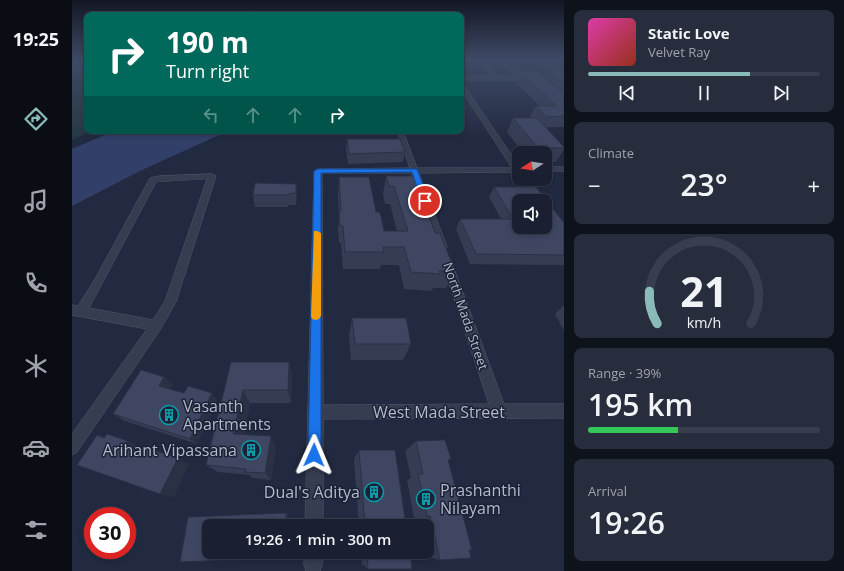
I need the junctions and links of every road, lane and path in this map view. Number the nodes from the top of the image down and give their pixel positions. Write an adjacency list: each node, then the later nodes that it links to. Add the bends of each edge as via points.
1 (464, 89): 3 (street)
2 (401, 134): 6 (street, North Mada Street)
3 (512, 161)
4 (552, 169): 5 (street)
5 (564, 169)
6 (415, 170): 7 (street); 10 (street, North Mada Street); 12 (street, via 318,171)
7 (512, 170)
8 (76, 311): 9 (street); 9 (street, via 99,282 153,180 212,176 170,302)
9 (156, 326): 13 (street)
10 (499, 411): 11 (street, West Mada Street); 12 (street, West Mada Street)
11 (564, 411)
12 (315, 412): 14 (street)
13 (72, 447)
14 (314, 519)

